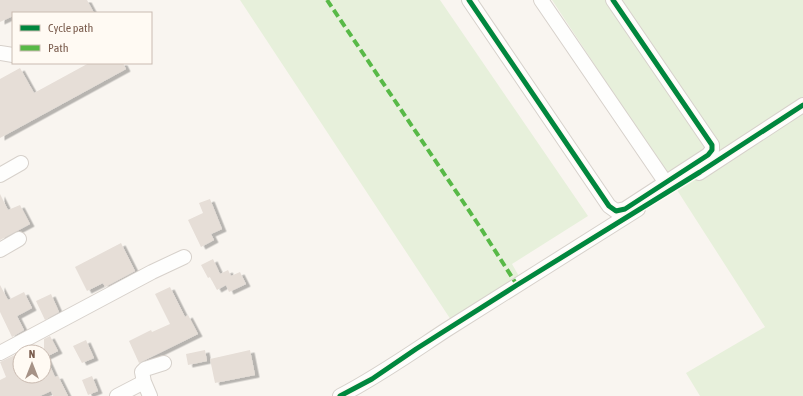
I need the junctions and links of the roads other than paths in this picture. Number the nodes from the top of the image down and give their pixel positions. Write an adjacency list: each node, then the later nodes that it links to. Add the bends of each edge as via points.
1 (469, 0): 9 (street, via 609,206 616,211 624,209)
2 (541, 0): 9 (street)
3 (614, 0): 9 (street, via 712,145 708,155)
4 (0, 53): 5 (street)
5 (12, 56)
6 (803, 105): 18 (street)
7 (21, 163): 8 (street)
8 (0, 176)
9 (666, 183)
10 (19, 239): 11 (street)
11 (0, 250)
12 (184, 257): 13 (street)
13 (0, 353)
14 (164, 363): 15 (street, via 142,372)
15 (144, 382): 16 (street); 17 (street)
16 (117, 396)
17 (150, 396)
18 (340, 396)

